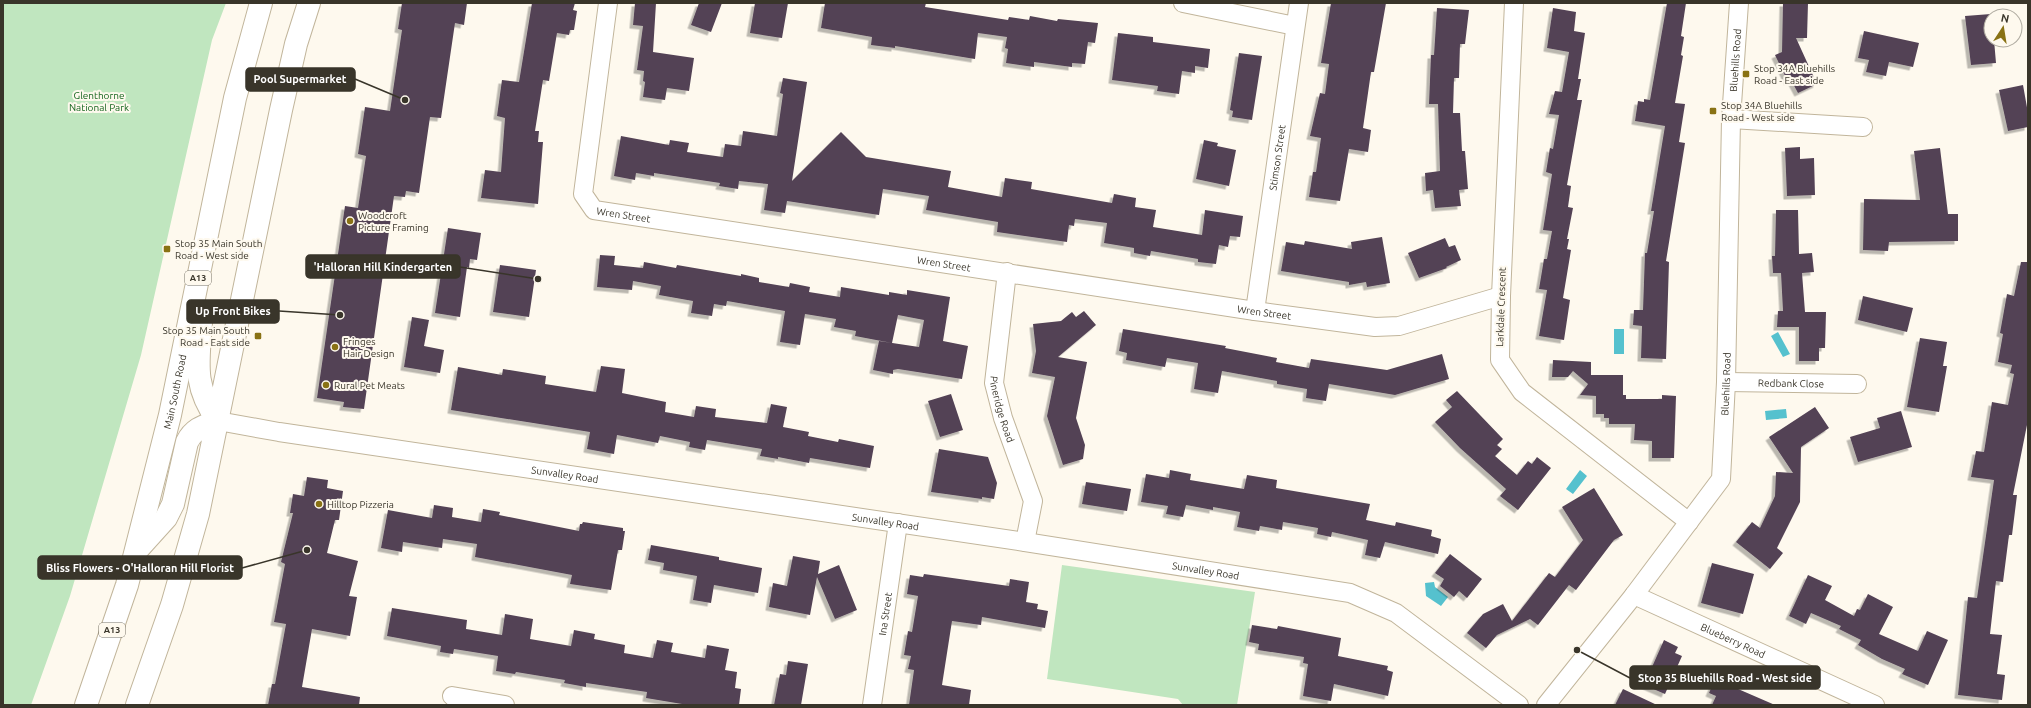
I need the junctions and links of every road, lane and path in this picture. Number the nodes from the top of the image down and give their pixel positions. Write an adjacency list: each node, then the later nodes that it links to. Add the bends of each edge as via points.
1 (261, 3): 11 (highway, Main South Road / A13, via 235,98)
2 (309, 3): 17 (highway, via 296,44 281,110)
3 (608, 3): 12 (street, Wren Street, via 583,194 594,210)
4 (1183, 3): 8 (street)
5 (1299, 3): 8 (street, Stimson Street)
6 (1514, 3): 13 (street, Larkdale Crescent)
7 (1739, 3): 9 (street, Bluehills Road)
8 (1295, 26): 14 (street, Stimson Street)
9 (1731, 119): 10 (street); 15 (street, Bluehills Road)
10 (1863, 127)
11 (203, 258): 17 (highway, via 198,374 208,406); 21 (highway, Main South Road / A13, via 170,416)
12 (1007, 272): 14 (street, Wren Street); 20 (street, Pineridge Road, via 994,383 1003,418 1032,501)
13 (1501, 296): 14 (street, Wren Street, via 1400,326 1375,327); 18 (street, Larkdale Crescent, via 1500,360 1522,392)
14 (1255, 311)
15 (1726, 382): 16 (street, Redbank Close); 18 (street, Bluehills Road, via 1721,479)
16 (1857, 384)
17 (218, 421): 19 (street, Sunvalley Road); 21 (highway, via 198,428 191,435 187,442 173,504 166,518); 25 (highway, via 198,514 172,605)
18 (1690, 522): 22 (street, Bluehills Road)
19 (898, 523): 20 (street, Sunvalley Road); 27 (street, Ina Street)
20 (1025, 542): 28 (street, Sunvalley Road, via 1350,593 1396,613)
21 (135, 553): 24 (highway, Main South Road / A13, via 127,585)
22 (1634, 595): 29 (street, Bluehills Road); 30 (street, Blueberry Road)
23 (452, 696): 26 (street)
24 (86, 705)
25 (137, 705)
26 (504, 705)
27 (872, 705)
28 (1520, 705)
29 (1546, 705)
30 (1875, 705)

